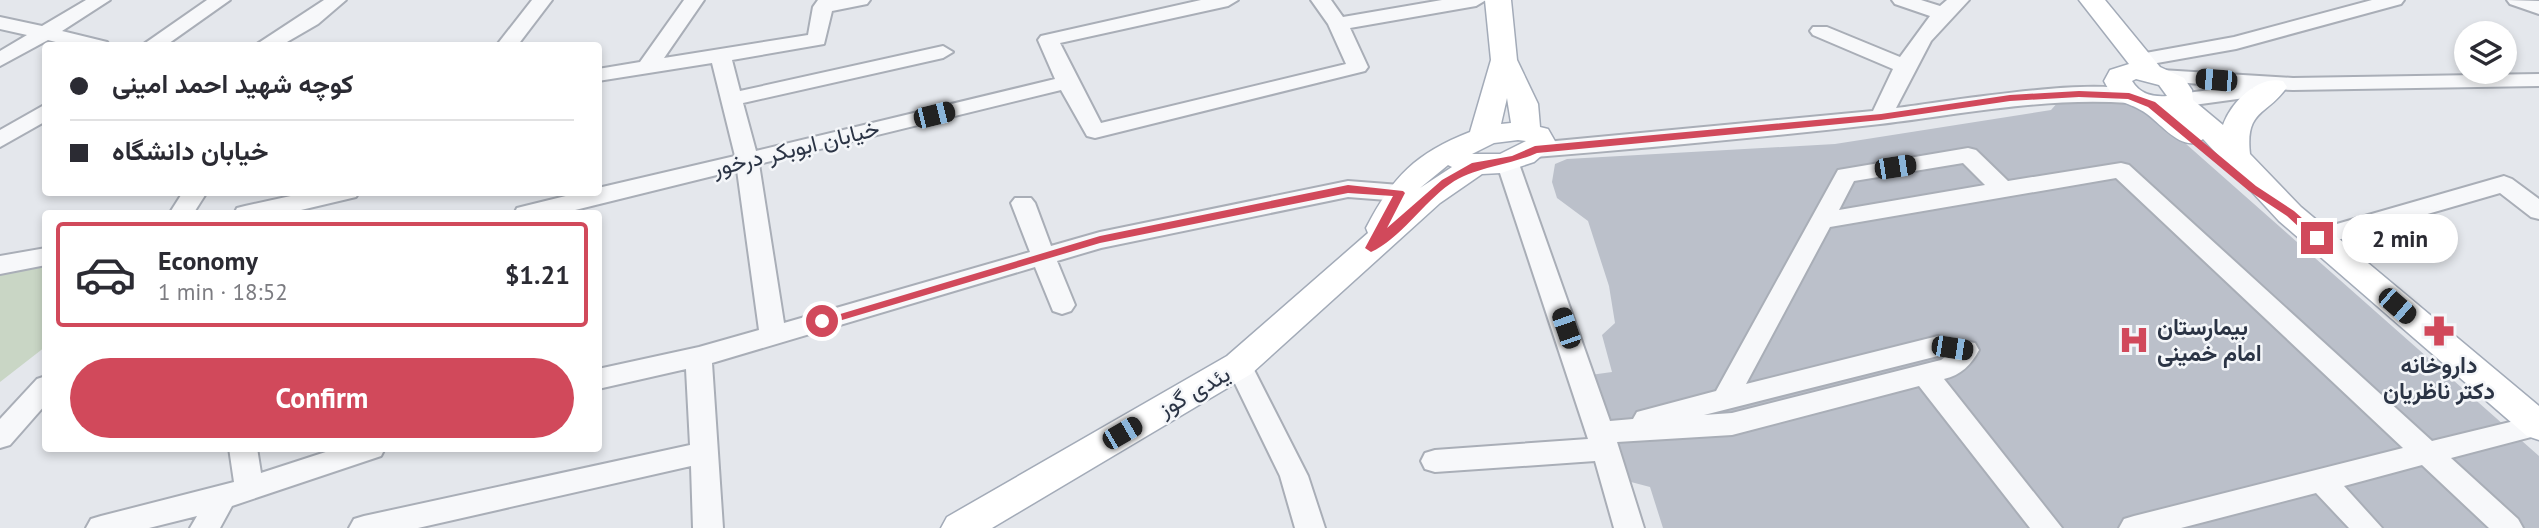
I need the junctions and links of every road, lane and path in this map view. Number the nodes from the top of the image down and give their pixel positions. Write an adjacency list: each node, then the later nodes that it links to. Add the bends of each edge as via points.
1 (100, 0): 24 (street)
2 (219, 0): 26 (street)
3 (336, 0): 20 (street)
4 (542, 0): 29 (street)
5 (694, 0): 34 (street)
6 (860, 0): 17 (street)
7 (1228, 0): 42 (street, via 1048,40)
8 (1321, 0): 22 (street)
9 (1476, 0): 22 (street)
10 (1498, 0): 33 (main road)
11 (1902, 0): 19 (street)
12 (1959, 0): 19 (street)
13 (2066, 0): 43 (main road)
14 (2092, 0): 43 (main road)
15 (2394, 0): 43 (street, via 2236,43)
16 (2517, 0): 18 (street)
17 (825, 3): 31 (street, via 817,40)
18 (2539, 8)
19 (1942, 14): 35 (street)
20 (311, 20): 27 (street); 28 (street)
21 (0, 23): 24 (street)
22 (1338, 24): 42 (street, via 1358,67 1095,131)
23 (1820, 31): 35 (street)
24 (46, 32): 25 (street); 32 (street)
25 (85, 42)
26 (156, 42)
27 (271, 42)
28 (295, 42)
29 (509, 42)
30 (943, 52): 45 (street)
31 (720, 55): 34 (street); 45 (street)
32 (0, 60)
33 (1504, 60): 48 (main road, via 1524,104); 50 (main road)
34 (648, 66): 38 (street)
35 (1904, 66): 47 (street)
36 (2539, 68): 37 (street)
37 (2517, 69)
38 (602, 74)
39 (2454, 80): 44 (street)
40 (2517, 80): 41 (street)
41 (2539, 80)
42 (1067, 82): 52 (street, خیابان ابوبکر درخور)
43 (2148, 84): 44 (street); 44 (street); 47 (street); 51 (main road); 63 (main road, via 2252,189)
44 (2283, 86): 51 (main road, via 2246,107 2238,118 2233,138)
45 (732, 99): 52 (street)
46 (42, 114): 49 (street)
47 (1881, 117): 48 (street, via 1636,139)
48 (1532, 138): 50 (main road); 53 (main road)
49 (0, 140)
50 (1473, 150): 53 (main road); 55 (main road, via 1440,156 1418,171); 66 (main road, یئدی گوز, via 1445,182)
51 (2236, 157): 63 (main road)
52 (747, 160): 56 (street, خیابان ابوبکر درخور); 71 (street)
53 (1507, 161): 80 (street, via 1583,376)
54 (2003, 190): 64 (street); 64 (street, via 1968,155 1846,175); 84 (street, via 2121,170)
55 (1399, 193): 66 (main road); 68 (street, via 1348,189 1100,240)
56 (602, 195)
57 (329, 196): 60 (street)
58 (599, 196): 61 (street, خیابان ابوبکر درخور)
59 (1023, 203): 68 (street)
60 (264, 210)
61 (541, 210)
62 (2539, 211): 65 (street, via 2504,184)
63 (2290, 214): 65 (main road)
64 (1824, 220): 77 (street)
65 (2317, 238): 78 (main road)
66 (1371, 248): 73 (main road, یئدی گوز)
67 (42, 257): 69 (street)
68 (1043, 257): 70 (street); 71 (street)
69 (0, 265)
70 (1062, 305)
71 (774, 336): 72 (street)
72 (699, 357): 75 (street); 83 (street)
73 (1239, 365): 92 (main road, یئدی گوز); 93 (street, via 1294,476)
74 (1925, 374): 77 (street, via 1950,368 1966,350 1938,346); 80 (street, via 1732,424); 95 (street)
75 (602, 378)
76 (42, 390): 79 (street)
77 (1726, 397): 80 (street)
78 (2538, 426): 84 (street)
79 (0, 437)
80 (1601, 441): 85 (street); 94 (street)
81 (242, 452): 87 (street)
82 (358, 452): 87 (street)
83 (706, 452): 90 (street); 91 (street)
84 (2429, 454): 86 (street); 98 (street)
85 (1435, 461)
86 (2322, 481): 96 (street); 97 (street)
87 (235, 493): 88 (street); 89 (street)
88 (101, 528)
89 (205, 528)
90 (364, 528)
91 (708, 528)
92 (960, 528)
93 (1310, 528)
94 (1629, 528)
95 (2047, 528)
96 (2134, 528)
97 (2367, 528)
98 (2508, 528)

